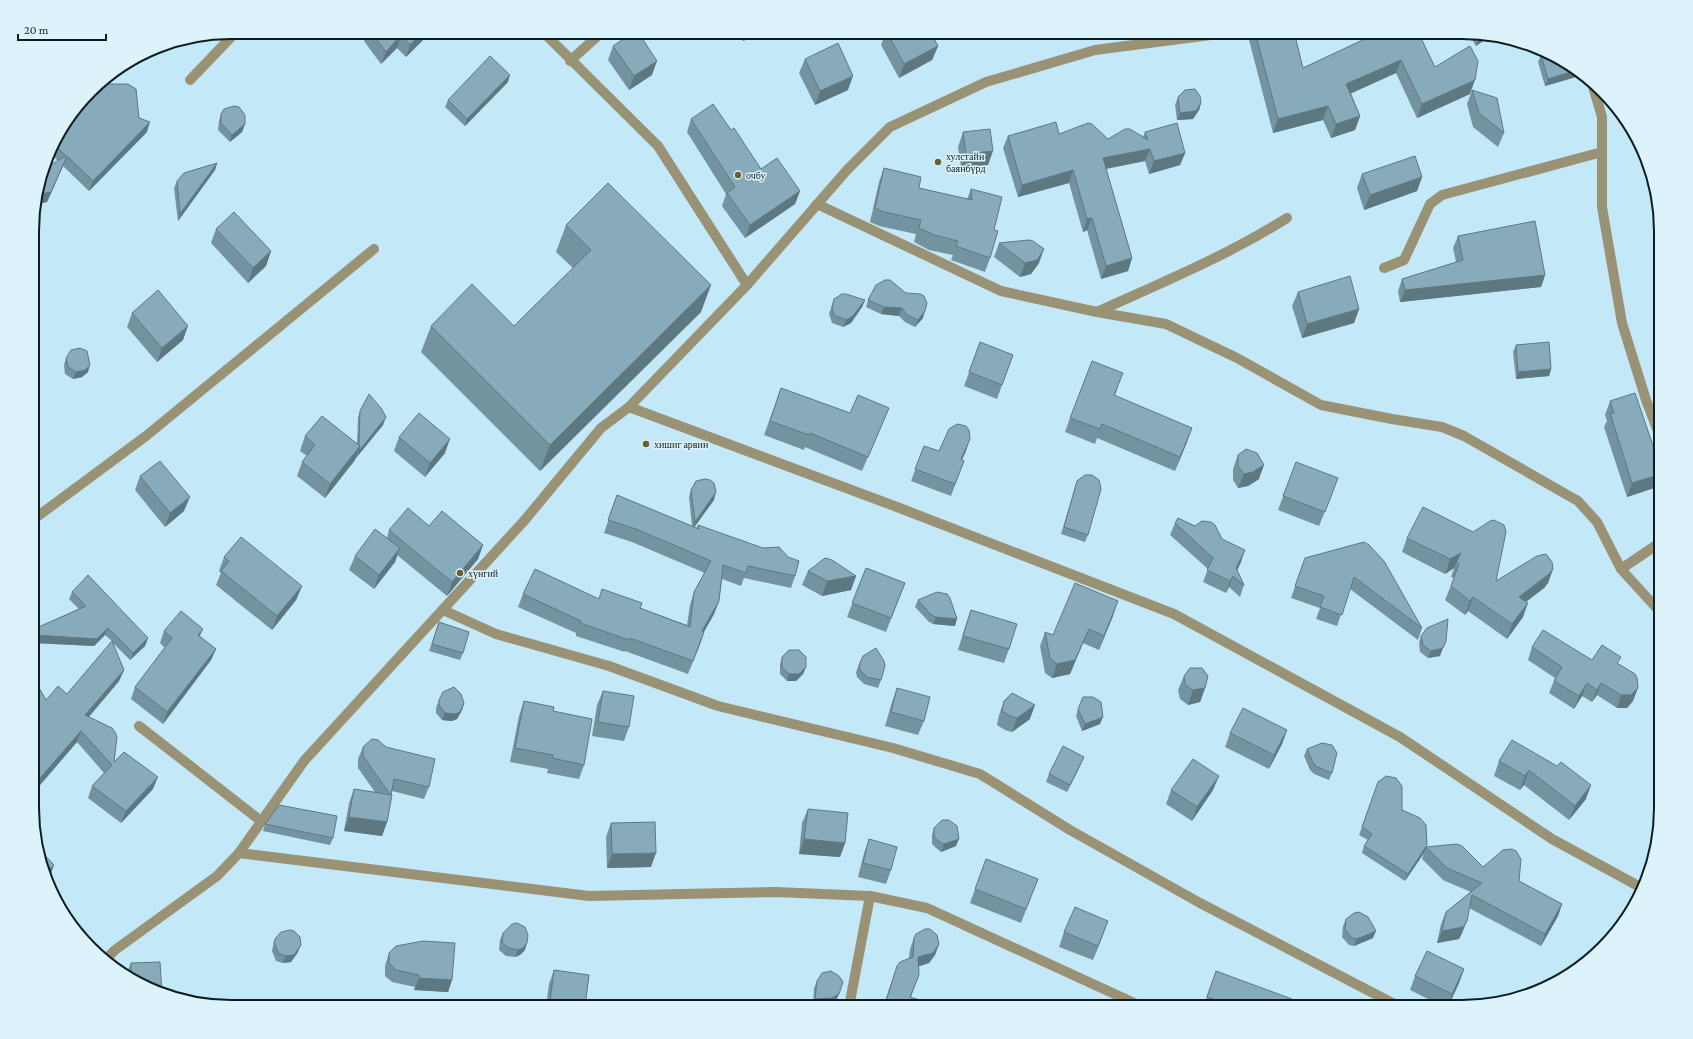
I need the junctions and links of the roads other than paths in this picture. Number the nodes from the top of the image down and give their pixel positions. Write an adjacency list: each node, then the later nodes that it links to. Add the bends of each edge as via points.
1 (229, 39): 6 (street)
2 (550, 39): 5 (street)
3 (594, 39): 5 (street)
4 (1180, 39): 9 (street, via 1095,50 986,82 890,127)
5 (570, 61): 13 (street, via 658,146)
6 (190, 80)
7 (1595, 92): 8 (street, via 1602,117)
8 (1602, 152): 12 (street, via 1442,195 1430,204 1404,260); 16 (street, via 1602,207 1622,323)
9 (817, 204): 13 (street); 14 (street, via 1001,291)
10 (1287, 218): 14 (street, via 1206,263)
11 (374, 249): 17 (street, via 146,436)
12 (1384, 268)
13 (747, 285): 15 (street)
14 (1097, 312): 19 (street, via 1166,324 1237,358 1321,405 1442,427 1464,436 1578,501 1597,522)
15 (629, 406): 21 (street, via 601,428 524,522); 25 (street, via 1174,614 1400,737 1552,839)
16 (1654, 421)
17 (39, 515)
18 (1654, 547): 19 (street)
19 (1621, 569): 20 (street)
20 (1654, 605)
21 (443, 610): 23 (street, via 304,761); 30 (street, via 496,634 609,666 718,706 893,748 980,774 1070,830 1200,903)
22 (139, 726): 23 (street)
23 (261, 821): 24 (street)
24 (239, 852): 26 (street, via 588,896 776,892); 27 (street, via 217,876)
25 (1637, 885)
26 (870, 896): 28 (street); 29 (street, via 927,908)
27 (109, 956)
28 (850, 1000)
29 (1128, 1000)
30 (1387, 1000)

